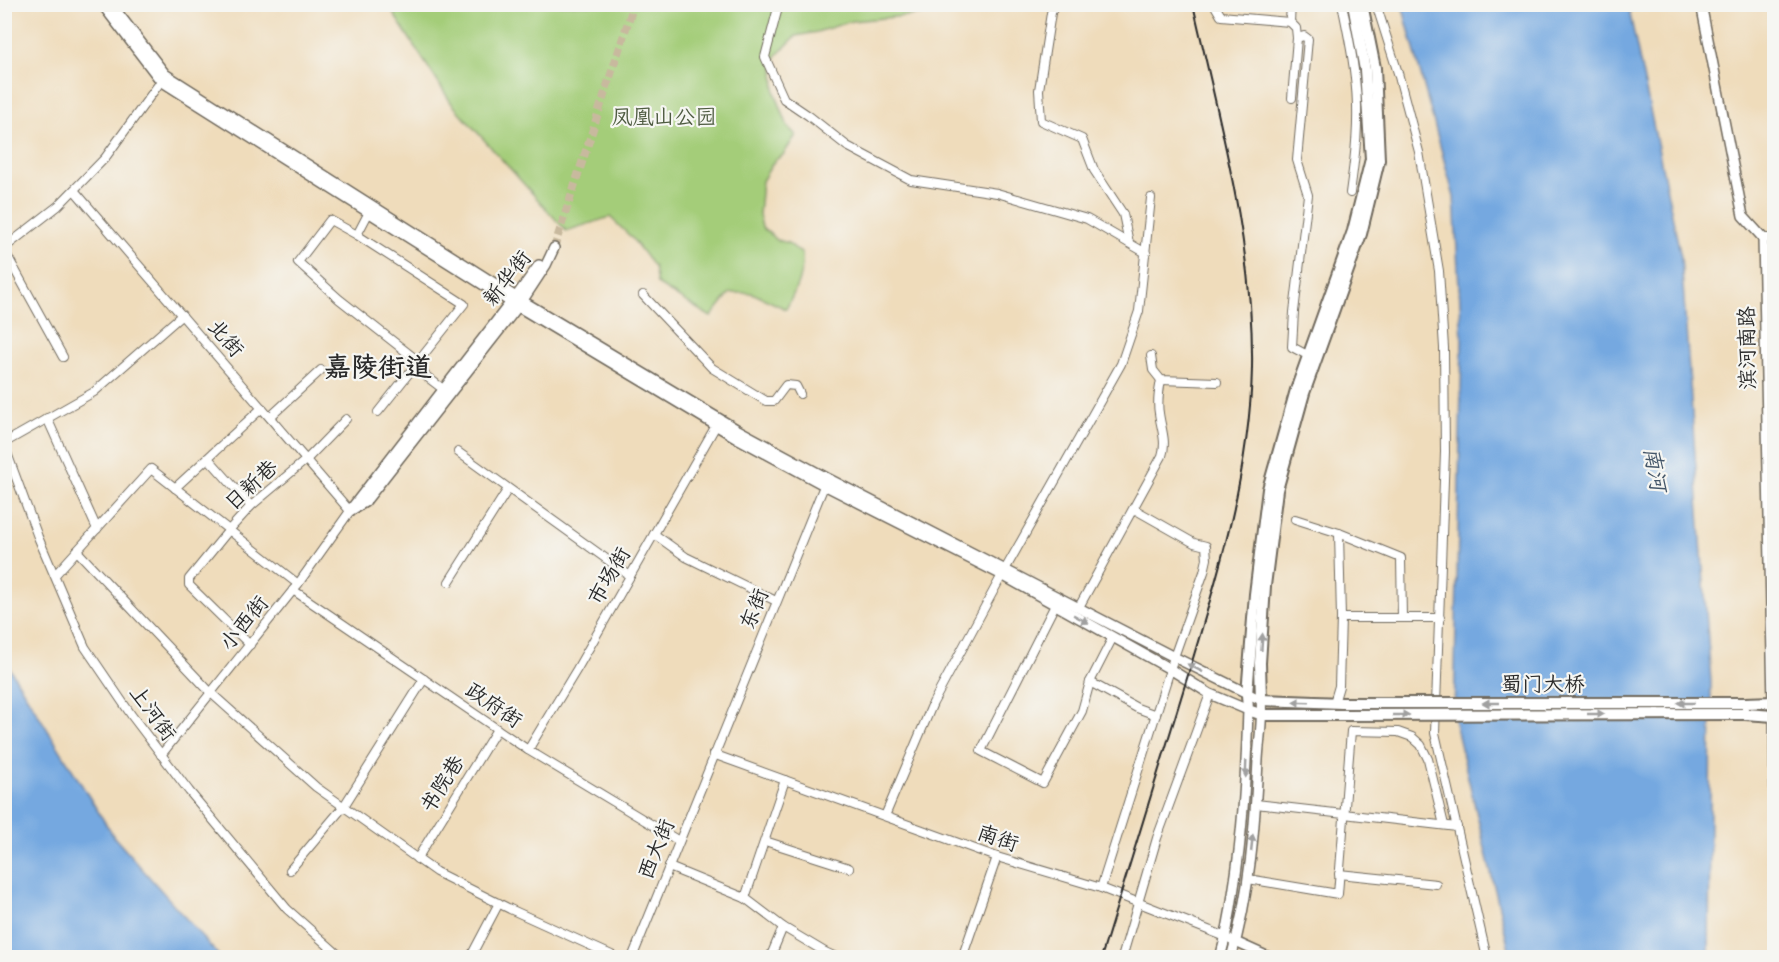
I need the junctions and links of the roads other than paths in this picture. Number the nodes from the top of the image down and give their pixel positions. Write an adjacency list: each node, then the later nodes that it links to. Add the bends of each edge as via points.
1 (102, 4): 14 (main road)
2 (111, 4): 14 (main road)
3 (779, 4): 23 (street, via 765,57 784,99 847,146 911,180 997,193 1087,219)
4 (1054, 4): 23 (street, via 1039,90 1041,121 1082,139 1094,170 1123,214)
5 (1214, 4): 12 (street, via 1221,16)
6 (1291, 4): 12 (street)
7 (1342, 4): 17 (street, via 1352,50 1357,104)
8 (1353, 4): 31 (highway, via 1365,70 1371,159)
9 (1362, 4): 31 (highway, via 1375,68 1379,160 1361,234)
10 (1376, 4): 71 (street, via 1419,152 1439,272 1445,452)
11 (1701, 4): 21 (main road, via 1743,216)
12 (1290, 22): 13 (street)
13 (1298, 38): 15 (street); 31 (street, via 1308,39 1298,160 1308,195 1292,347)
14 (163, 78): 16 (street, via 105,158); 19 (main road); 27 (main road)
15 (1292, 98)
16 (74, 190): 24 (street); 28 (street, 北街)
17 (1350, 193)
18 (1152, 198): 25 (street)
19 (369, 212): 20 (street); 27 (main road)
20 (357, 235): 32 (street, via 464,304); 32 (street, via 330,220 298,262)
21 (1763, 238): 22 (street); 48 (main road, 滨河南路)
22 (1774, 238)
23 (1129, 243): 25 (street)
24 (4, 249): 30 (street)
25 (1146, 253): 61 (street, via 1139,311 1121,364)
26 (643, 296): 37 (street, via 712,368 766,401 774,401 786,385 796,386)
27 (517, 301): 27 (main road, 新华街, via 546,265 554,248 542,261); 36 (main road, 新华街); 43 (main road); 54 (main road, 新华街, via 365,502)
28 (182, 315): 38 (street, 北街); 41 (street, via 94,393)
29 (1151, 356): 34 (street, via 1153,370)
30 (63, 357)
31 (1313, 358): 80 (highway, via 1296,390 1268,489); 81 (highway, one-way to 31, via 1265,586 1276,490)
32 (416, 364): 36 (street); 39 (street)
33 (321, 370): 40 (street)
34 (1161, 380): 35 (street); 53 (street, via 1158,411 1164,450)
35 (1216, 382)
36 (443, 389): 54 (main road, 新华街)
37 (800, 394)
38 (262, 408): 40 (street, 北街); 46 (street)
39 (378, 412)
40 (270, 417): 47 (street, 北街)
41 (47, 418): 44 (street); 56 (street)
42 (346, 418): 47 (street, 日新巷)
43 (718, 422): 49 (main road); 59 (street, 市场街)
44 (4, 444): 62 (street, 上河街)
45 (458, 452): 51 (street)
46 (208, 458): 50 (street); 52 (street)
47 (307, 459): 52 (street, 日新巷); 54 (street, 北街)
48 (1772, 469): 82 (main road, 滨河南路)
49 (826, 482): 61 (main road); 66 (street, 东街)
50 (176, 488): 56 (street, 政府街, via 151,469); 57 (street, 政府街)
51 (508, 489): 63 (street); 64 (street)
52 (251, 506): 57 (street, 日新巷)
53 (1134, 509): 68 (street); 74 (street, via 1206,546 1204,572)
54 (350, 511): 65 (street, 小西街)
55 (1294, 519): 58 (street)
56 (97, 529): 60 (street)
57 (229, 530): 65 (street, 政府街); 73 (street, 日新巷, via 189,579 189,585)
58 (1340, 533): 69 (street); 70 (street, via 1401,558)
59 (654, 534): 63 (street, 市场街); 66 (street, via 686,557)
60 (77, 551): 62 (street); 78 (street)
61 (1003, 572): 67 (main road); 68 (main road); 98 (street, via 933,702)
62 (55, 575): 92 (street, 上河街, via 84,647)
63 (630, 576): 90 (street, 市场街)
64 (449, 582)
65 (296, 587): 73 (street, 小西街); 76 (street, 政府街)
66 (776, 602): 91 (street, 东街)
67 (1055, 605): 72 (main road, one-way to 72); 77 (street, via 981,751 1043,783 1082,711)
68 (1079, 608): 74 (main road)
69 (1341, 618): 70 (street); 83 (street)
70 (1402, 618): 71 (street)
71 (1440, 618): 100 (street, via 1435,733)
72 (1113, 638): 75 (main road); 77 (street)
73 (250, 645): 78 (street, 小西街)
74 (1174, 657): 75 (street); 80 (main road, one-way to 74)
75 (1170, 669): 79 (main road); 87 (street)
76 (424, 679): 89 (street, 政府街); 95 (street)
77 (1090, 682): 87 (street)
78 (211, 693): 92 (street, 小西街); 95 (street, via 316,787)
79 (1210, 694): 85 (main road); 114 (street, via 1157,838)
80 (1247, 694): 81 (main road); 85 (highway)
81 (1261, 700): 83 (highway, 蜀门大桥, one-way to 81); 86 (main road)
82 (1774, 702): 84 (highway)
83 (1338, 703): 84 (highway, 蜀门大桥, one-way to 83, bridge)
84 (1745, 709): 86 (highway, 蜀门大桥, one-way to 84, bridge); 88 (highway)
85 (1248, 710): 86 (highway, 蜀门大桥); 116 (main road, one-way to 116, via 1245,803)
86 (1263, 715): 94 (main road)
87 (1156, 716): 111 (street)
88 (1774, 716): 96 (street)
89 (497, 729): 90 (street, 政府街); 104 (street, 书院巷)
90 (528, 750): 101 (street, 政府街)
91 (713, 754): 93 (street, 南街); 101 (street, 西大街)
92 (161, 755): 118 (street, 上河街, via 287,909)
93 (785, 780): 98 (street, 南街); 102 (street)
94 (1256, 804): 97 (street); 109 (main road, one-way to 94)
95 (344, 806): 104 (street); 107 (street)
96 (1774, 809)
97 (1345, 814): 99 (street); 99 (street, via 1351,731 1398,732 1413,737 1426,754); 108 (street)
98 (885, 816): 103 (street, 南街)
99 (1444, 825): 100 (street)
100 (1457, 827): 129 (street)
101 (679, 841): 105 (street, 西大街)
102 (765, 841): 106 (street); 112 (street)
103 (997, 857): 111 (street, 南街); 124 (street)
104 (417, 859): 113 (street)
105 (669, 867): 112 (street); 121 (street, 西大街)
106 (849, 868)
107 (290, 870)
108 (1339, 874): 109 (street, via 1338,894); 110 (street)
109 (1248, 879): 117 (main road)
110 (1436, 884)
111 (1101, 888): 114 (street, 南街)
112 (745, 898): 115 (street)
113 (499, 903): 119 (street); 120 (street)
114 (1139, 903): 116 (street, 南街); 125 (street)
115 (783, 927): 122 (street); 123 (street)
116 (1226, 937): 117 (main road, 南街); 126 (main road)
117 (1235, 942): 127 (main road); 128 (main road, 南街)
118 (342, 957)
119 (470, 957)
120 (618, 957)
121 (632, 957)
122 (770, 957)
123 (837, 957)
124 (962, 957)
125 (1122, 957)
126 (1220, 957)
127 (1231, 957)
128 (1271, 957)
129 (1487, 957)

